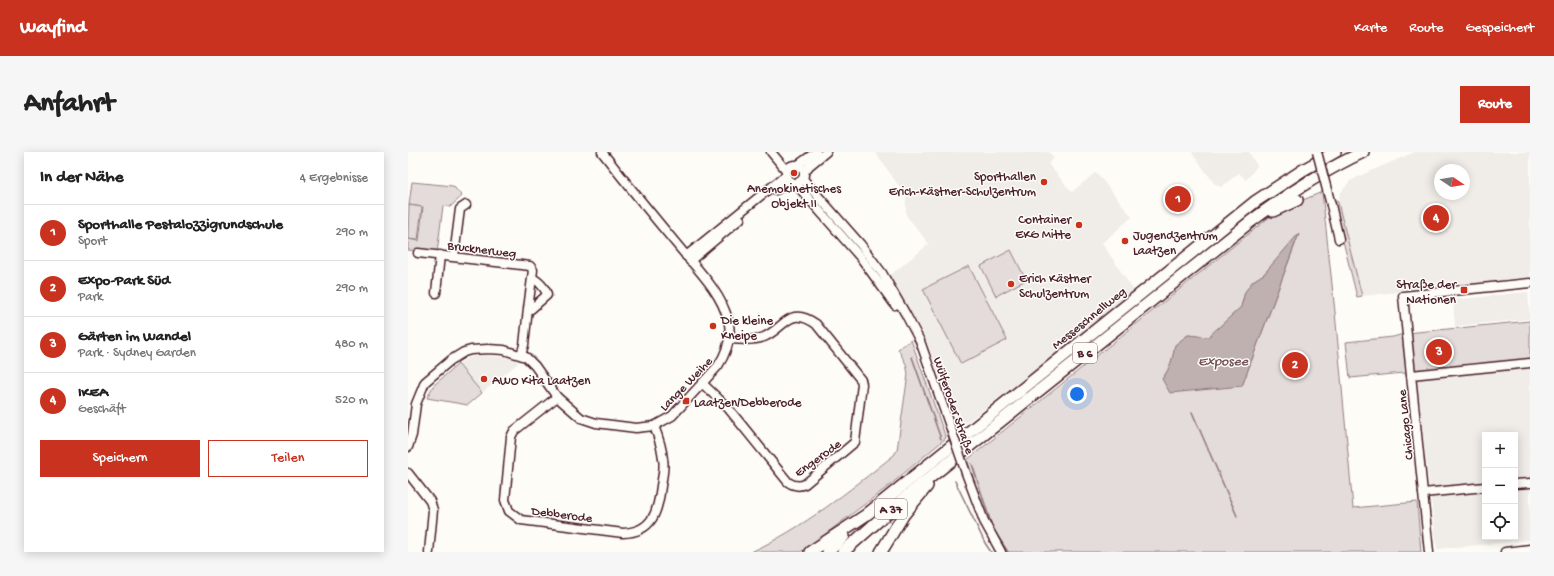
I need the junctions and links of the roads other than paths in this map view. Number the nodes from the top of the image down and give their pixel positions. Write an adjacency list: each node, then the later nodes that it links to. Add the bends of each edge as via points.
1 (602, 152): 18 (street, Lange Weihe)
2 (771, 152): 9 (street, Wülferoder Straße)
3 (779, 152): 9 (street, Wülferoder Straße)
4 (816, 152): 9 (street)
5 (826, 152): 10 (street, via 809,166)
6 (1318, 152): 14 (street, bridge)
7 (1335, 152): 38 (highway, Messeschnellweg / B 6, via 1256,202)
8 (1363, 152): 13 (highway, Messeschnellweg / B 6, via 1286,195)
9 (791, 174): 10 (street); 10 (street, Wülferoder Straße, via 802,168); 18 (street, via 772,193); 20 (street, Wülferoder Straße)
10 (804, 176): 20 (street, Wülferoder Straße, via 851,232)
11 (1297, 200): 13 (highway)
12 (466, 205): 17 (street, via 460,209)
13 (1250, 222): 32 (highway, Messeschnellweg / B 6)
14 (1339, 239)
15 (418, 253): 16 (street, Brucknerweg)
16 (440, 255): 17 (street, Brucknerweg); 22 (street)
17 (454, 256): 19 (street, Brucknerweg, via 530,266 533,270)
18 (688, 258): 24 (street, Lange Weihe, via 722,303 728,320)
19 (532, 278): 23 (street); 23 (street, Brucknerweg, via 547,295)
20 (883, 282): 45 (street, Wülferoder Straße, bridge, via 916,342 921,346 984,521)
21 (1530, 283): 27 (street, Chicago Lane, via 1403,296)
22 (436, 293)
23 (528, 309): 25 (street)
24 (730, 339): 28 (street, Lange Weihe, via 724,358); 28 (street, Engerode, via 763,338 786,320 795,317 806,318 816,324 861,380 856,442 805,484 792,485 728,408)
25 (521, 355): 29 (street, Lange Weihe, via 535,366); 31 (street, Lange Weihe, via 504,350 479,349 464,352 446,364 425,382 419,393)
26 (1530, 363): 27 (street)
27 (1411, 375): 37 (street, Chicago Lane)
28 (703, 384): 30 (street, Lange Weihe, via 672,416)
29 (557, 397): 30 (street, Lange Weihe, via 573,412 588,421 636,428); 30 (street, Debberode, via 510,437 504,500 509,511 522,520 623,533 646,525 656,512 664,459)
30 (654, 426)
31 (408, 447)
32 (941, 468): 43 (highway, A 37); 44 (highway, B 6, via 904,514)
33 (408, 473): 40 (street, via 430,501 433,510)
34 (1530, 482): 35 (street)
35 (1518, 484)
36 (1482, 487): 37 (street)
37 (1423, 493): 46 (street, Chicago Lane)
38 (866, 515): 41 (highway, B 6); 42 (highway, A 37)
39 (1530, 550): 47 (street)
40 (429, 552)
41 (810, 552)
42 (828, 552)
43 (843, 552)
44 (881, 552)
45 (1001, 552)
46 (1429, 552)
47 (1505, 552)

